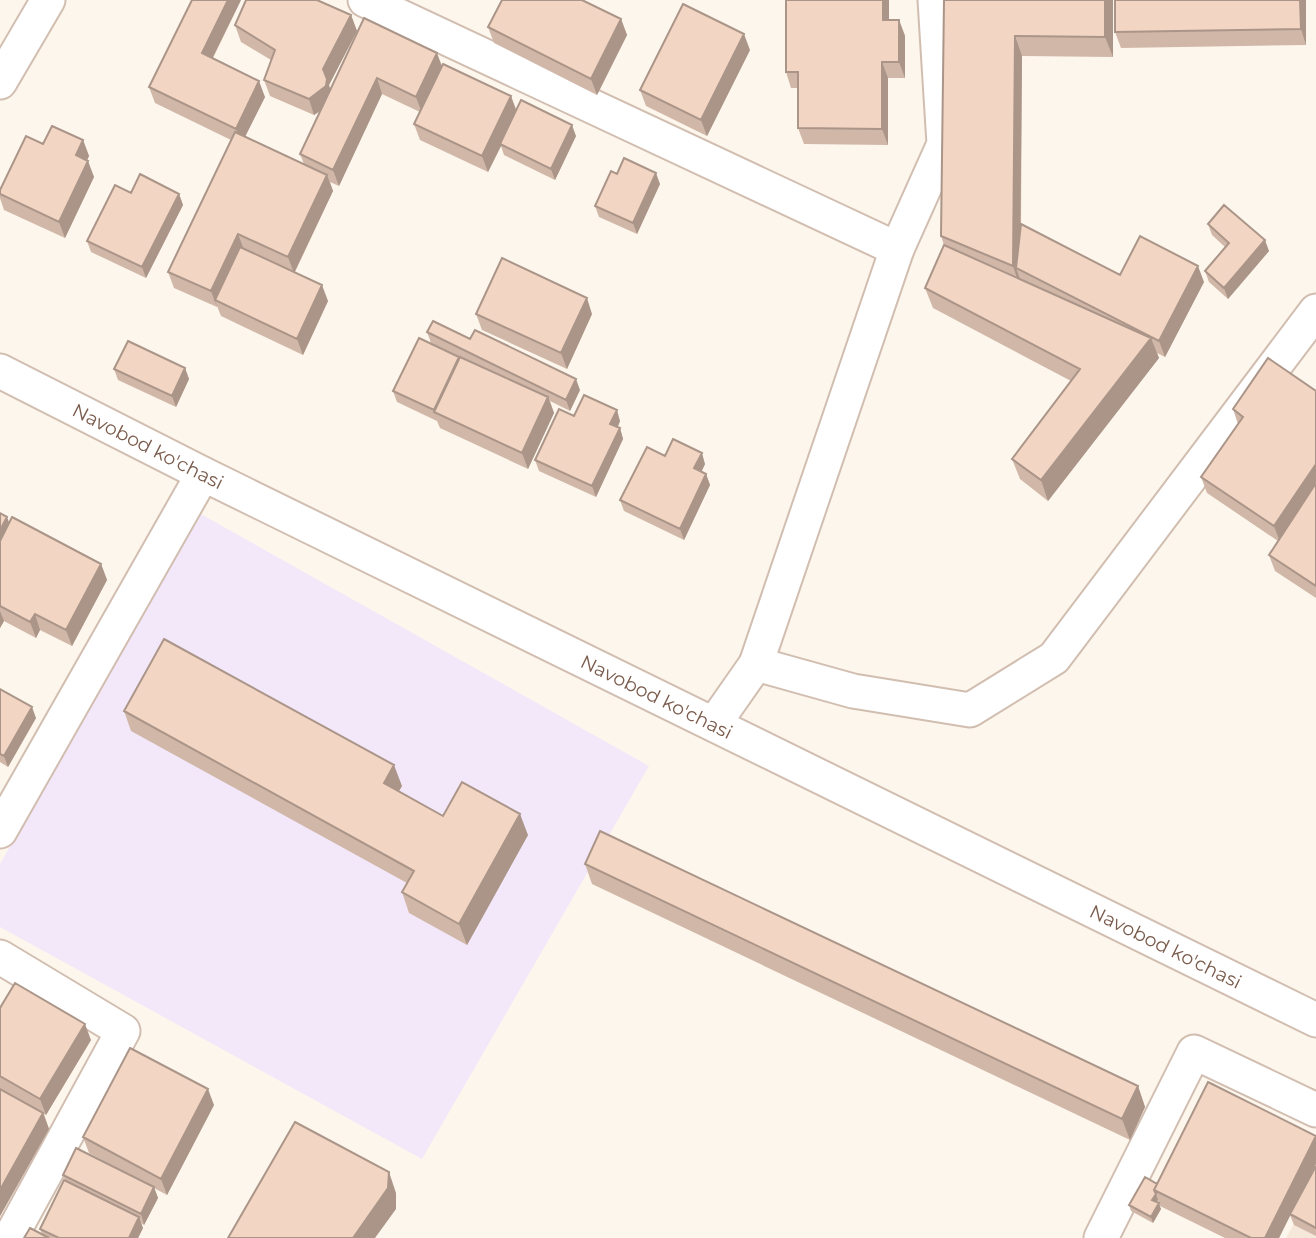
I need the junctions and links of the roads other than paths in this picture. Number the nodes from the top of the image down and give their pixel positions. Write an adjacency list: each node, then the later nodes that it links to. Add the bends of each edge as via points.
1 (48, 0): 4 (street)
2 (365, 0): 5 (street)
3 (935, 0): 5 (street, via 943,144)
4 (0, 82)
5 (897, 249): 9 (street)
6 (1316, 311): 9 (street, via 1054,658 970,710 853,691)
7 (0, 371): 8 (street, Navobod ko'chasi)
8 (203, 474): 10 (street, Navobod ko'chasi); 11 (street)
9 (756, 664): 10 (street)
10 (714, 724): 13 (street, Navobod ko'chasi)
11 (0, 831)
12 (0, 957): 15 (street, via 123,1031)
13 (1316, 1020)
14 (1316, 1110): 16 (street, via 1194,1052)
15 (10, 1238)
16 (1101, 1238)

